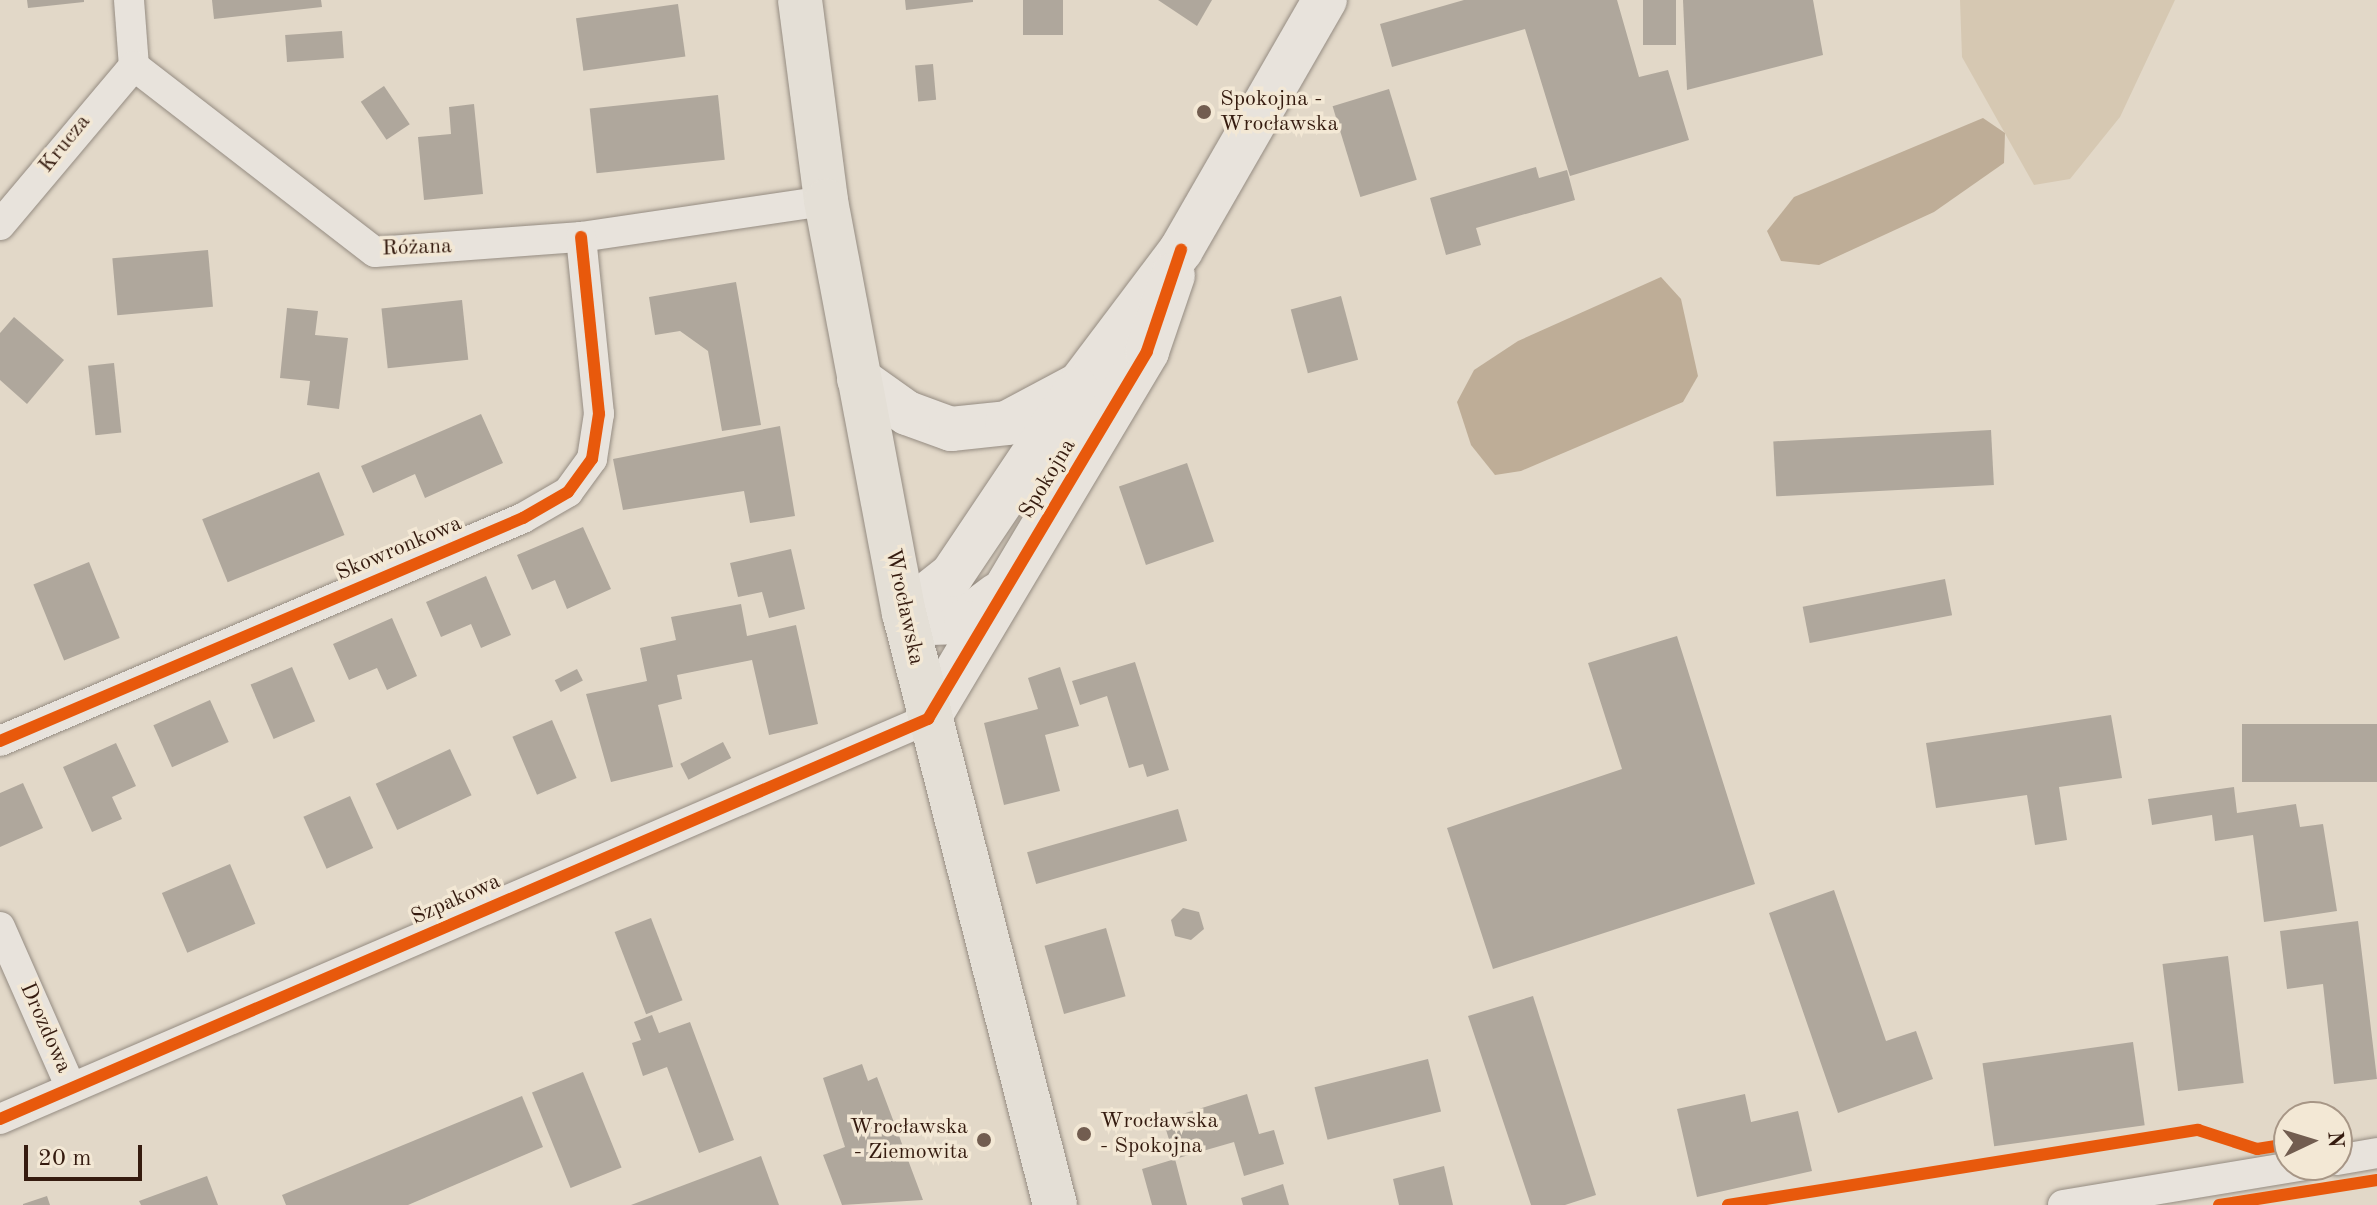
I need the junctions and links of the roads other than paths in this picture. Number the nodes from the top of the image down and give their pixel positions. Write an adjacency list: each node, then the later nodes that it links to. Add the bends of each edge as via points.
1 (129, 0): 4 (street)
2 (800, 0): 5 (main road, Wrocławska)
3 (1325, 0): 8 (street, Spokojna)
4 (134, 66): 6 (street, Krucza); 7 (street, Różana, via 375,252)
5 (826, 201): 7 (street, Różana); 9 (main road, Wrocławska)
6 (0, 225)
7 (581, 237): 14 (street, Skowronkowa, via 599,414 592,459 568,492 523,518)
8 (1181, 250): 10 (street, Spokojna); 11 (street, Spokojna, via 1147,351)
9 (859, 379): 10 (street, Spokojna, via 907,413 951,429 1007,423); 12 (main road, Wrocławska)
10 (1080, 384): 12 (street, Spokojna, via 952,575)
11 (1017, 572): 12 (street, Spokojna, via 961,622 923,623); 13 (street, Spokojna)
12 (904, 613): 13 (main road, Wrocławska)
13 (928, 719): 16 (street, Szpakowa); 21 (main road, Wrocławska)
14 (0, 741)
15 (0, 927): 16 (street, Drozdowa)
16 (70, 1086): 17 (street, Szpakowa)
17 (0, 1119)
18 (2377, 1153): 19 (street)
19 (2353, 1157)
20 (2273, 1170): 22 (street)
21 (1055, 1205)
22 (2063, 1205)

